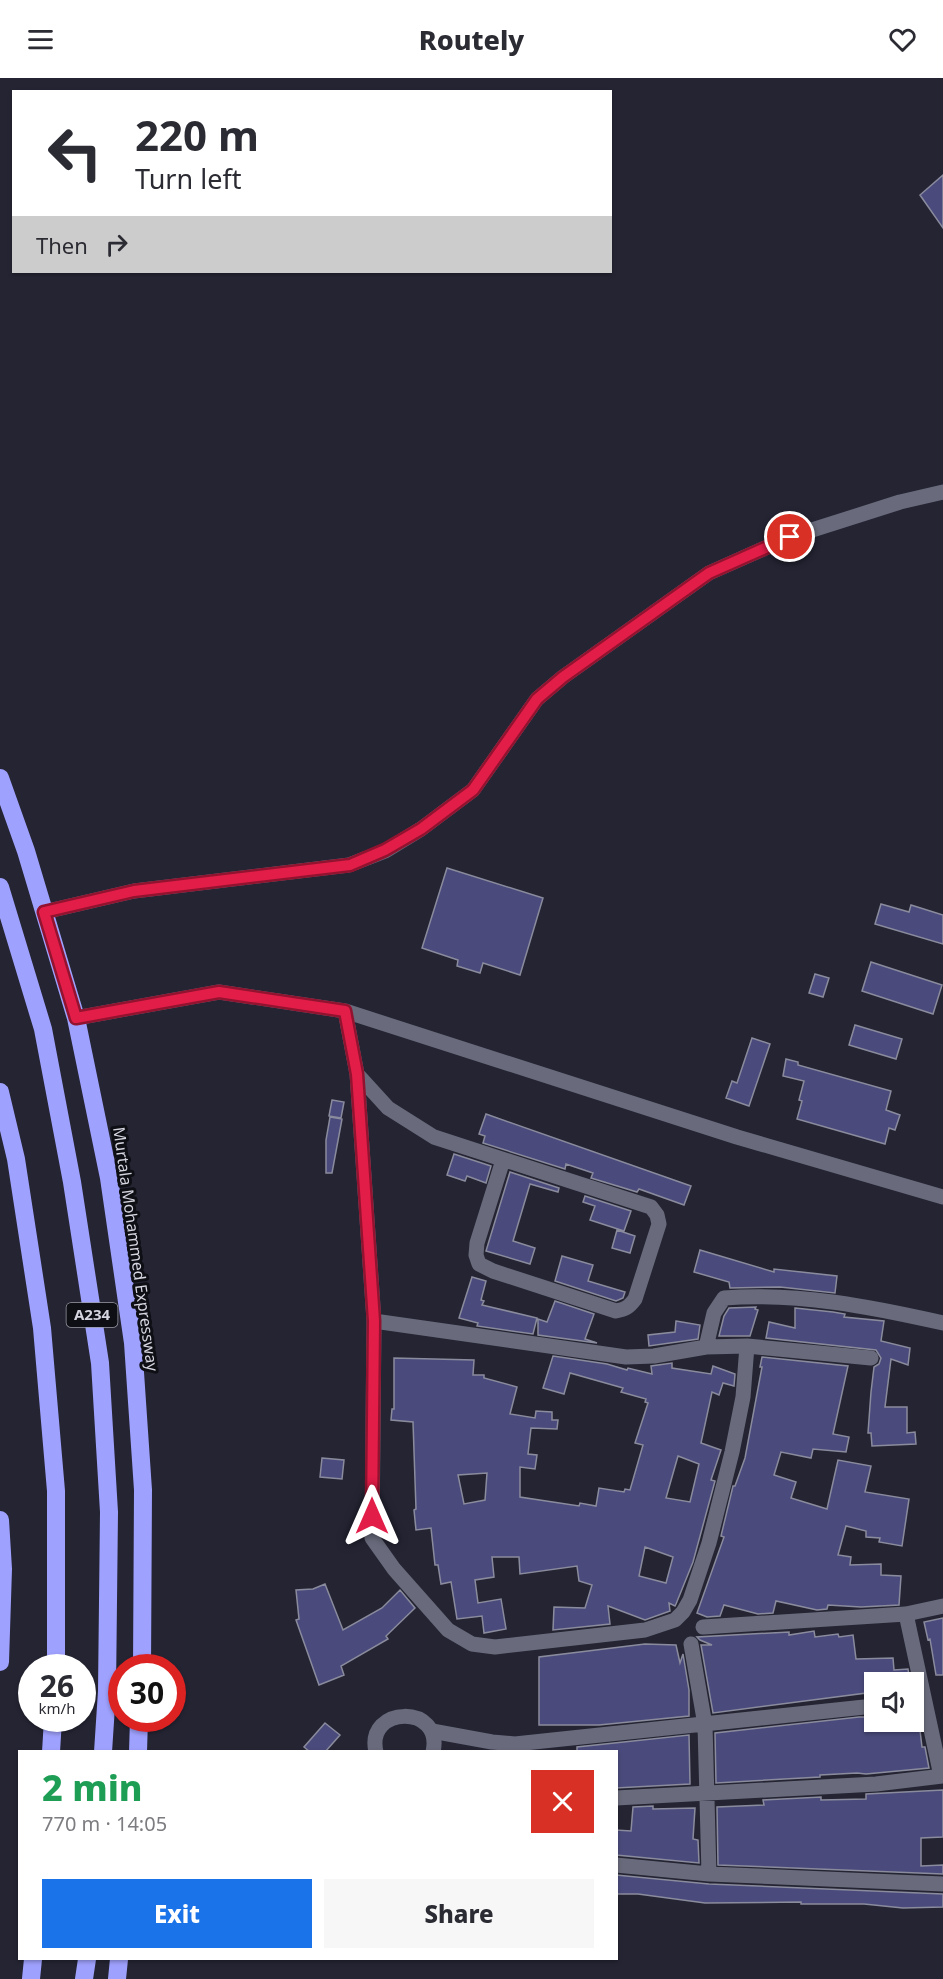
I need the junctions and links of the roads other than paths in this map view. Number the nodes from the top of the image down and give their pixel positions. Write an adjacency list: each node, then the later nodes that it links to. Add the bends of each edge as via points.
1 (943, 492): 4 (street, via 790,537 709,573 537,699 473,790 385,850 350,865 134,891)
2 (0, 778): 4 (highway, Murtala Mohammed Expressway)
3 (0, 887): 33 (highway, A234, via 43,1029 100,1363 109,1512)
4 (44, 912): 6 (highway, Murtala Mohammed Expressway)
5 (345, 1011): 6 (street, via 219,992); 7 (street); 10 (street, via 737,1137)
6 (76, 1018): 22 (highway, Murtala Mohammed Expressway, via 110,1178 134,1343 143,1490)
7 (357, 1074): 9 (street, via 388,1108 434,1137); 11 (street)
8 (0, 1092): 21 (highway, A234, via 16,1159 42,1328 56,1491)
9 (503, 1160): 9 (street, via 651,1207 659,1224 635,1299 627,1309 616,1311 479,1263 477,1243)
10 (943, 1195)
11 (374, 1321): 13 (street, via 372,1538 393,1569 448,1630 472,1644 495,1647 645,1630 675,1620 683,1612 709,1543 732,1452 743,1397); 14 (street, via 626,1357)
12 (943, 1323): 14 (street, via 884,1310 797,1299 724,1298 714,1313)
13 (747, 1346): 14 (street); 15 (street)
14 (706, 1347)
15 (871, 1358)
16 (0, 1520): 23 (highway)
17 (943, 1606): 18 (street)
18 (906, 1614): 19 (street); 24 (street)
19 (703, 1627)
20 (691, 1644): 28 (street)
21 (56, 1654)
22 (142, 1654)
23 (0, 1662)
24 (915, 1672)
25 (924, 1704): 27 (street)
26 (864, 1707): 28 (street)
27 (936, 1715): 37 (street)
28 (705, 1725): 29 (street, via 515,1744); 38 (street)
29 (432, 1731): 35 (street, via 417,1718 397,1716 377,1732); 36 (street)
30 (52, 1732): 32 (highway)
31 (139, 1732): 34 (highway)
32 (51, 1750)
33 (103, 1750)
34 (138, 1750)
35 (376, 1750)
36 (434, 1750)
37 (942, 1776): 38 (street)
38 (707, 1795): 39 (street); 41 (street)
39 (618, 1798)
40 (618, 1865): 41 (street)
41 (709, 1874): 42 (street)
42 (943, 1884)
43 (33, 1960): 46 (highway)
44 (87, 1960): 47 (highway)
45 (119, 1960): 48 (highway)
46 (31, 1979)
47 (84, 1979)
48 (117, 1979)

